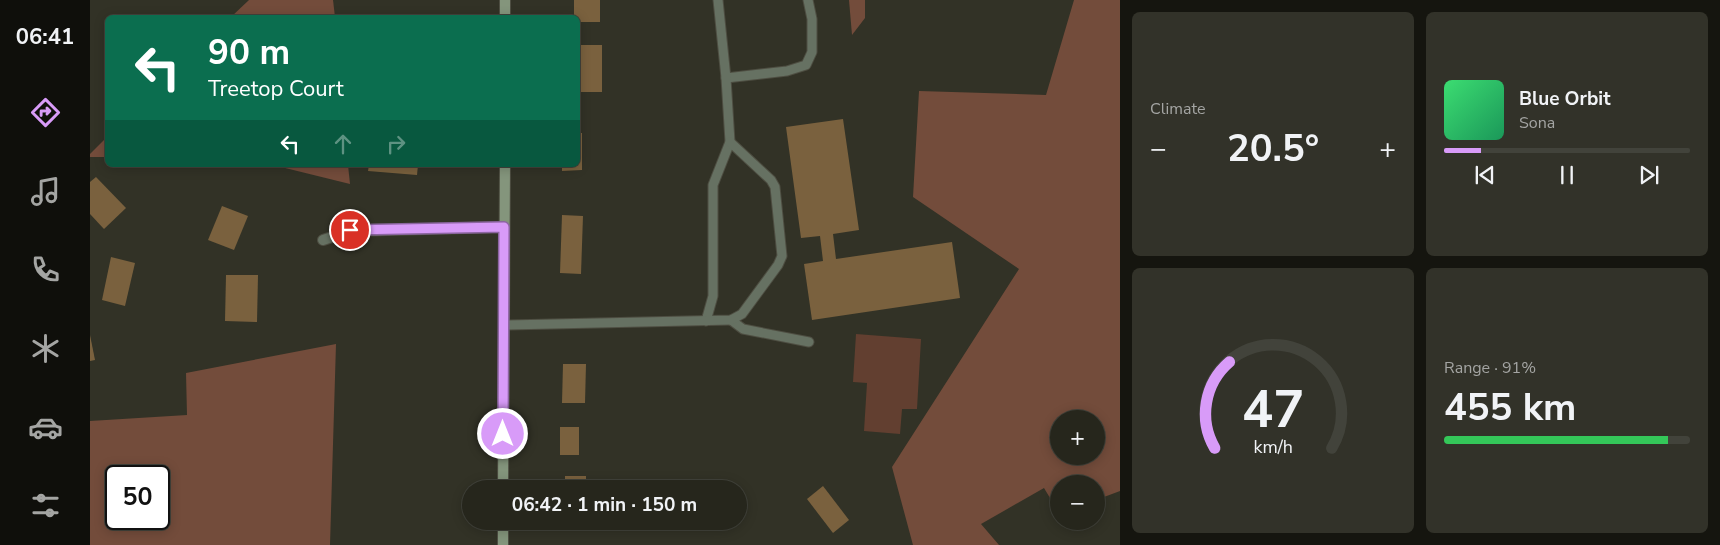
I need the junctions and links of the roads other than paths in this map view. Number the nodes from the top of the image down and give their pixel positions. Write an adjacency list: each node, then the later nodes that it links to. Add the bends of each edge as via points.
1 (506, 0): 4 (main road)
2 (718, 0): 5 (lane)
3 (808, 0): 5 (lane, via 812,19 812,52 806,65 787,71)
4 (505, 15)
5 (726, 78): 6 (lane)
6 (730, 142): 10 (lane, via 775,187 782,256 742,314); 11 (lane, via 713,186 713,296)
7 (505, 167): 8 (main road)
8 (504, 227): 9 (street, via 350,230); 12 (main road)
9 (323, 240)
10 (731, 320): 11 (lane); 13 (lane, via 743,329)
11 (706, 321): 12 (lane)
12 (504, 325): 14 (main road)
13 (809, 342)
14 (503, 480)
15 (503, 530): 16 (main road)
16 (503, 545)

